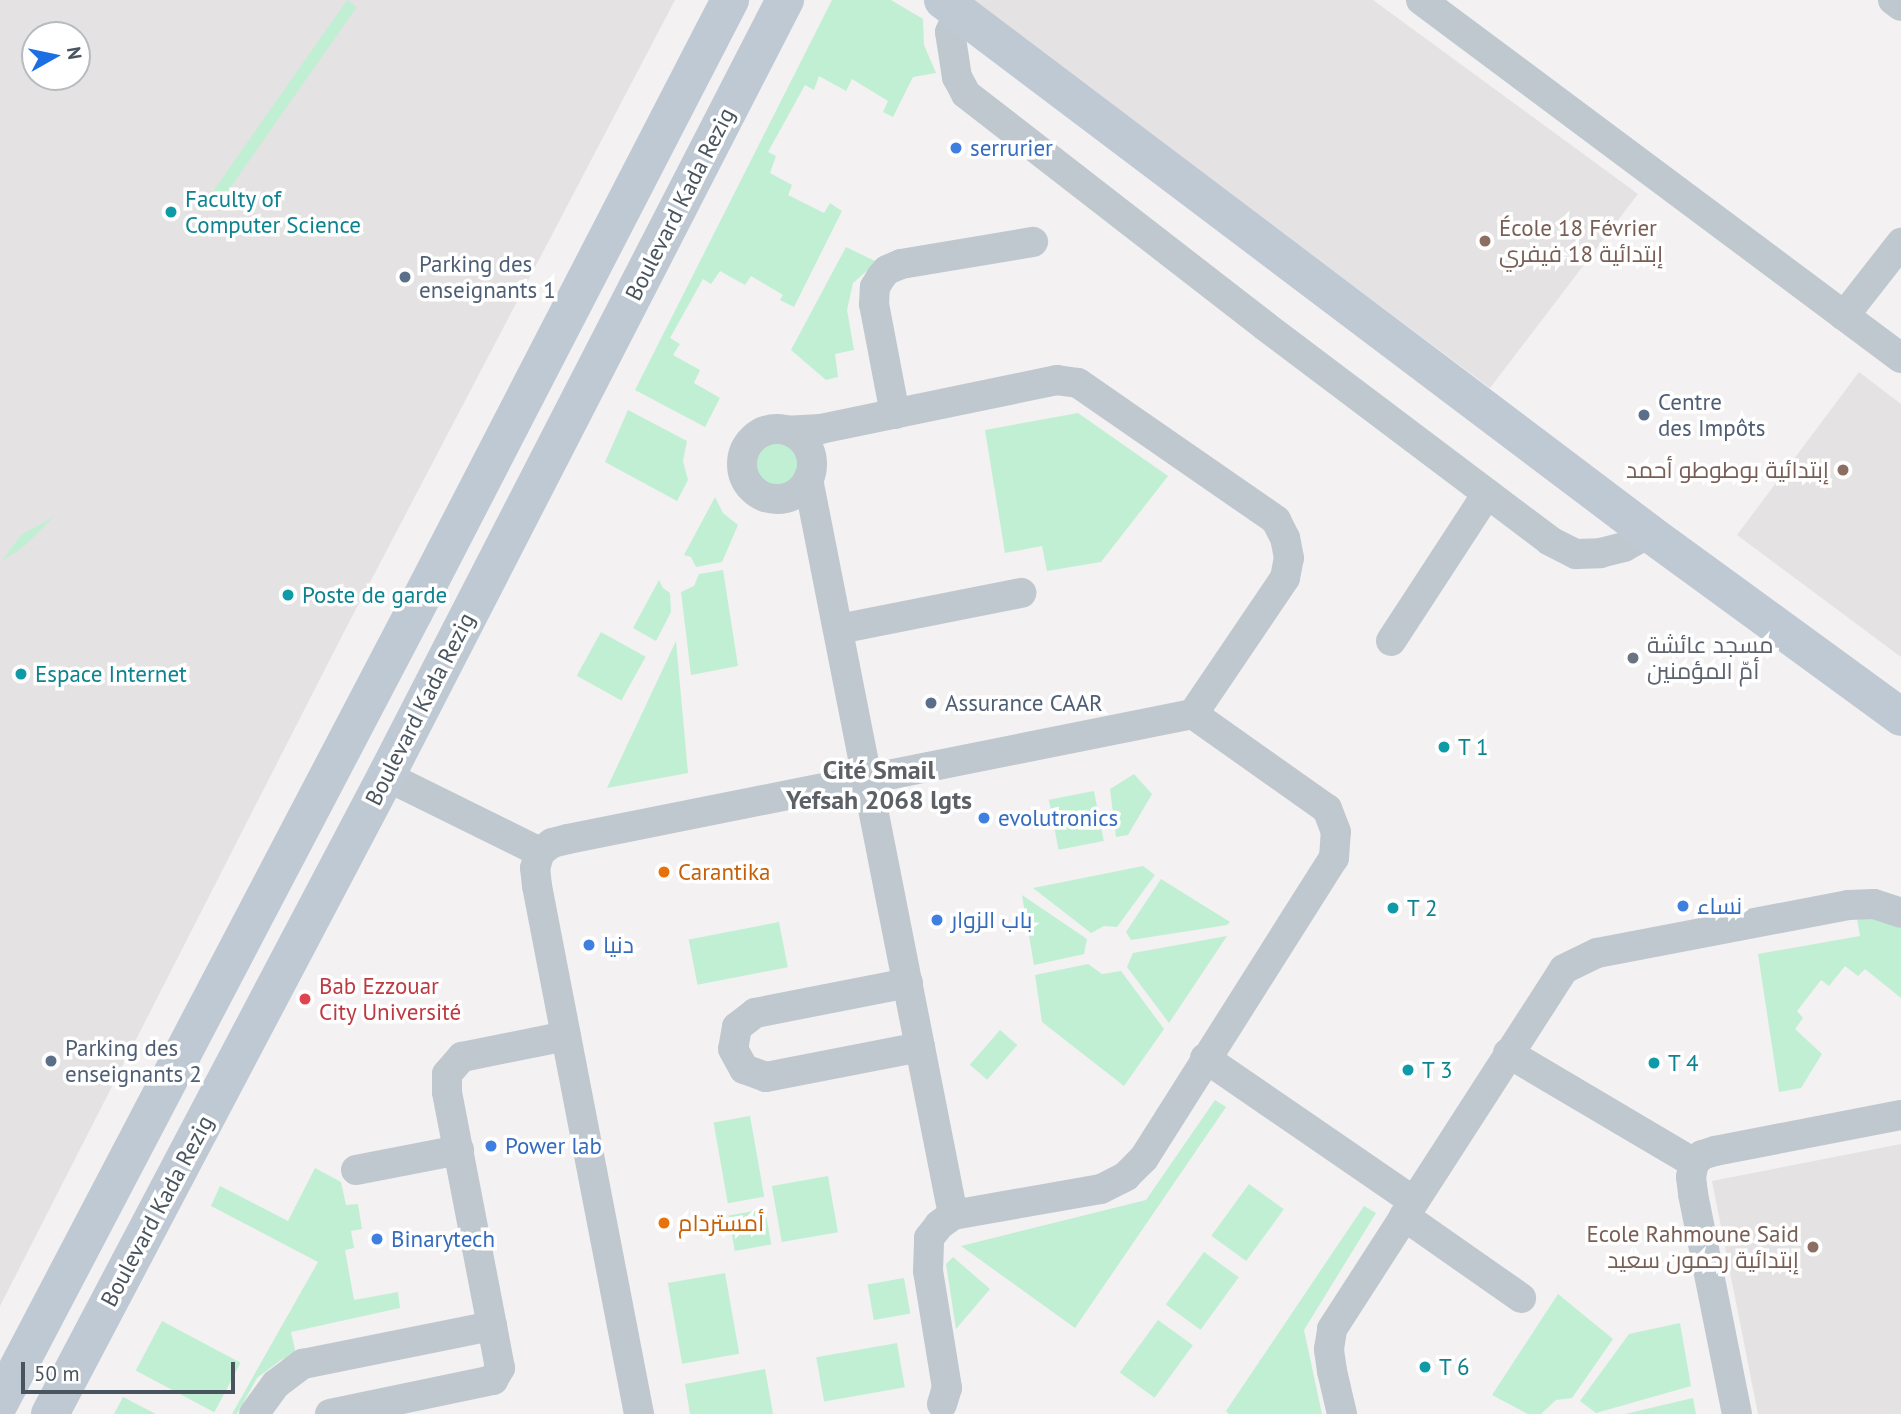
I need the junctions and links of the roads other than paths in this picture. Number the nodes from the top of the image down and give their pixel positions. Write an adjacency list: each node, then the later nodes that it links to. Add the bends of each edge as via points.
1 (730, 0): 39 (main road)
2 (785, 0): 22 (main road, Boulevard Kada Rezig)
3 (1421, 0): 9 (street)
4 (1893, 0): 6 (street)
5 (951, 6): 15 (street, via 957,77 966,94); 16 (main road)
6 (1901, 6)
7 (1033, 242): 11 (street, via 901,264 881,277 874,304)
8 (1901, 243): 9 (street)
9 (1844, 316): 10 (street)
10 (1901, 358)
11 (895, 414): 12 (street); 20 (street, via 1057,380 1077,383 1276,520 1289,558 1285,578)
12 (832, 426): 13 (street); 14 (street, via 816,440)
13 (788, 430): 14 (street, via 802,439); 14 (street, via 771,429 755,436 745,449 742,465 747,481 758,493 774,499)
14 (803, 476): 18 (street, via 817,516)
15 (1488, 494): 16 (street, via 1550,541 1576,554 1624,547); 19 (street)
16 (1648, 533): 21 (main road)
17 (1021, 593): 18 (street)
18 (839, 629): 23 (street)
19 (1391, 641)
20 (1193, 714): 23 (street); 30 (street, via 1326,809 1336,832 1334,859)
21 (1901, 717)
22 (386, 776): 24 (street); 41 (main road, Boulevard Kada Rezig)
23 (868, 779): 24 (street, via 568,839); 26 (street)
24 (540, 852): 27 (street, via 535,868 537,886)
25 (1901, 913): 29 (street, via 1861,903 1577,960 1558,977)
26 (908, 983): 28 (street); 28 (street, via 755,1013 737,1027 733,1049 744,1069 766,1077)
27 (566, 1035): 32 (street, via 454,1062 446,1082); 44 (street)
28 (920, 1048): 36 (street)
29 (1508, 1053): 33 (street); 35 (street)
30 (1205, 1058): 35 (street); 36 (street, via 1144,1158 1126,1176 1101,1189)
31 (1901, 1115): 33 (street, via 1715,1151)
32 (458, 1150): 34 (street); 38 (street)
33 (1694, 1163): 46 (street, via 1693,1194)
34 (356, 1170)
35 (1408, 1209): 37 (street); 45 (street, via 1332,1329 1330,1360)
36 (953, 1215): 40 (street, via 929,1238 927,1254 947,1388)
37 (1521, 1298)
38 (492, 1326): 42 (street, via 303,1364 276,1384); 43 (street, via 500,1368 493,1380)
39 (0, 1402)
40 (945, 1411)
41 (50, 1414)
42 (254, 1414)
43 (330, 1414)
44 (639, 1414)
45 (1342, 1414)
46 (1737, 1414)

